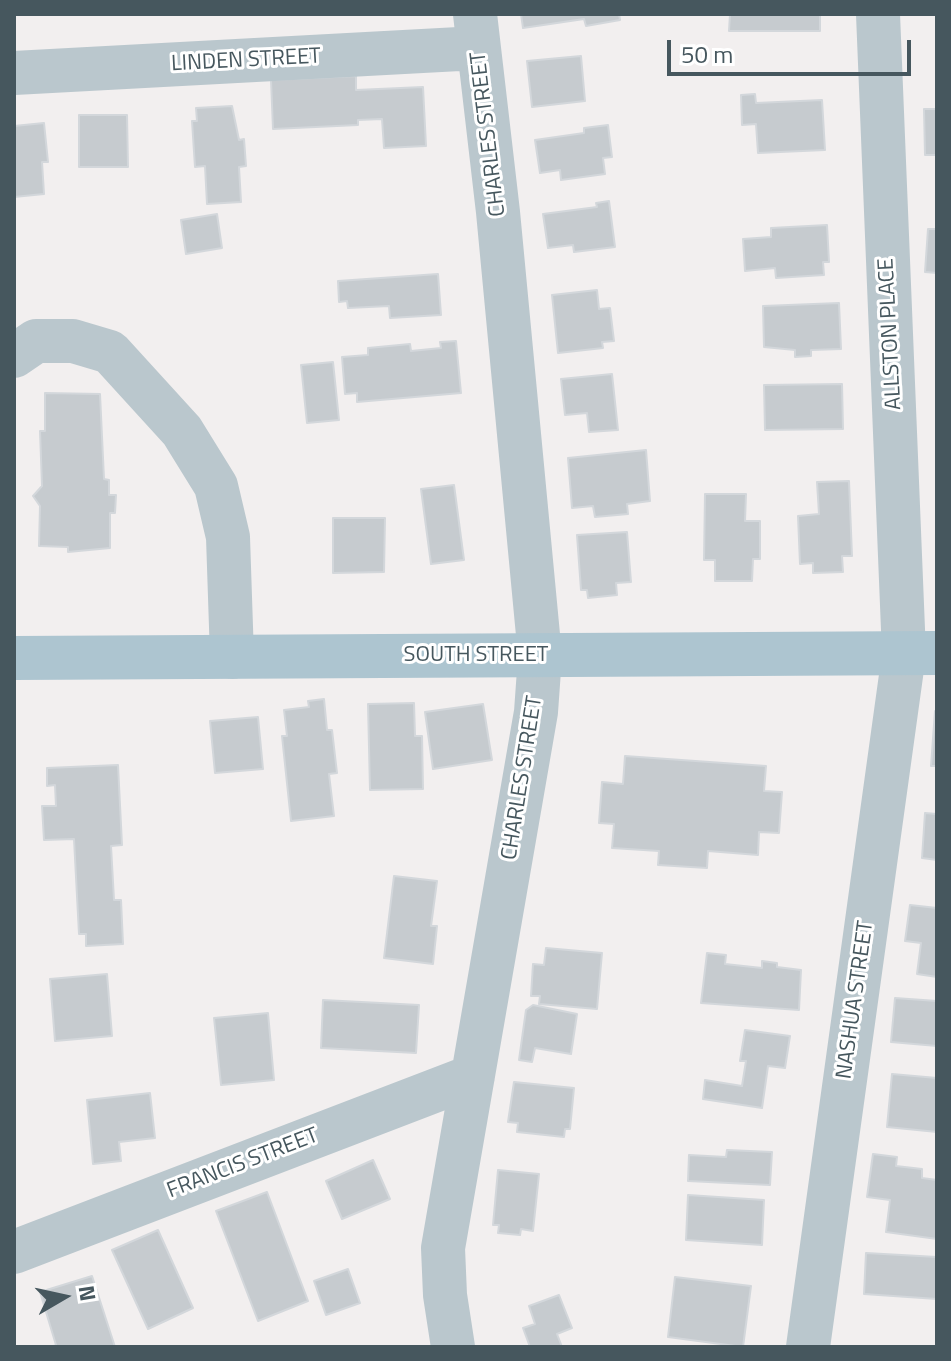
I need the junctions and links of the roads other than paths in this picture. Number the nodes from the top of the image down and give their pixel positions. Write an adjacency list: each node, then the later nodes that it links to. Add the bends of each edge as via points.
1 (878, 14): 5 (street, ALLSTON PLACE)
2 (476, 31): 3 (street, LINDEN STREET); 6 (street, CHARLES STREET)
3 (14, 73)
4 (14, 356): 7 (street, via 36,341 73,341 110,352 182,431 216,486 228,537)
5 (920, 653): 6 (main road, SOUTH STREET); 12 (street, NASHUA STREET)
6 (540, 656): 7 (main road, SOUTH STREET); 9 (street, CHARLES STREET, via 536,712)
7 (232, 657): 8 (main road, SOUTH STREET)
8 (14, 658)
9 (473, 1076): 10 (street, FRANCIS STREET); 11 (street, CHARLES STREET, via 443,1248)
10 (14, 1252)
11 (453, 1347)
12 (808, 1347)

